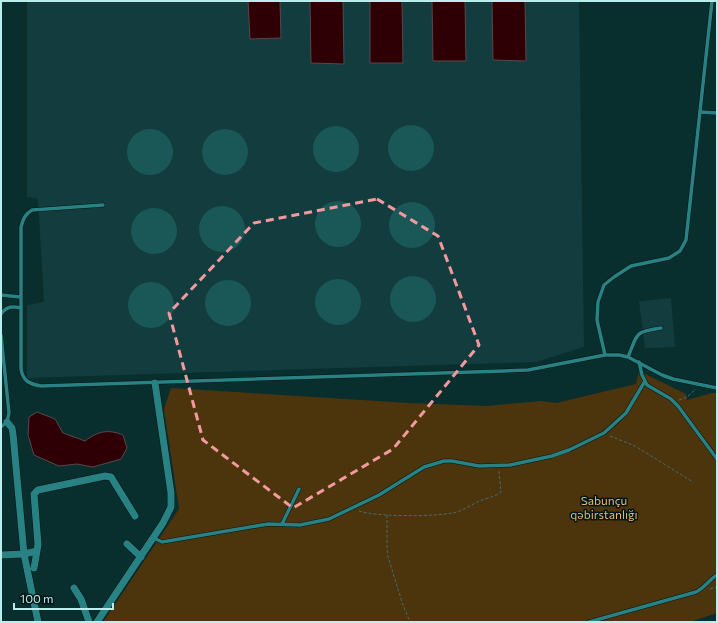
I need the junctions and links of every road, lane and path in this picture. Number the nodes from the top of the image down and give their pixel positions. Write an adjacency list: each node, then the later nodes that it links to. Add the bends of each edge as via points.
1 (712, 1): 2 (lane); 3 (lane)
2 (717, 3)
3 (700, 112): 4 (lane); 12 (lane, via 686,240 680,251 669,258 632,266 604,285 598,302 597,320)
4 (717, 113)
5 (103, 205): 7 (lane, via 32,210 27,213 21,227)
6 (1, 295): 7 (lane)
7 (20, 297): 8 (lane)
8 (21, 308): 9 (lane, via 7,307); 16 (lane, via 21,369 26,382 40,386)
9 (1, 314)
10 (661, 328): 13 (lane, via 638,334)
11 (1, 334): 20 (lane, via 9,413)
12 (605, 355): 13 (lane); 16 (lane, via 528,370)
13 (628, 357): 14 (lane)
14 (639, 362): 15 (lane); 17 (lane, via 662,375)
15 (644, 381): 19 (lane); 21 (lane, via 626,413)
16 (156, 383): 30 (street, via 172,502 168,515)
17 (698, 385): 18 (lane); 19 (path, via 693,393)
18 (717, 388)
19 (674, 402): 22 (lane)
20 (4, 424): 33 (street, via 12,428 13,434)
21 (604, 433): 23 (lane, via 552,456 518,464); 24 (path, via 635,446)
22 (717, 459)
23 (499, 465): 26 (lane, via 479,466 452,461 434,463); 27 (path, via 501,492 496,496 456,512 436,515)
24 (693, 482)
25 (299, 489): 29 (lane)
26 (353, 508): 27 (path, via 360,512); 29 (lane, via 310,524)
27 (387, 514): 42 (path, via 388,557)
28 (136, 516): 32 (street, via 111,477 105,476 38,490 34,494)
29 (282, 524): 30 (lane, via 268,524 162,542)
30 (154, 538): 35 (street)
31 (127, 544): 35 (street)
32 (37, 550): 33 (street); 36 (street)
33 (24, 554): 34 (street); 39 (street)
34 (1, 555)
35 (141, 557): 41 (street)
36 (34, 568)
37 (717, 575): 43 (lane, via 696,592)
38 (74, 588): 40 (street)
39 (38, 622)
40 (89, 622)
41 (97, 622)
42 (410, 622)
43 (589, 622)

